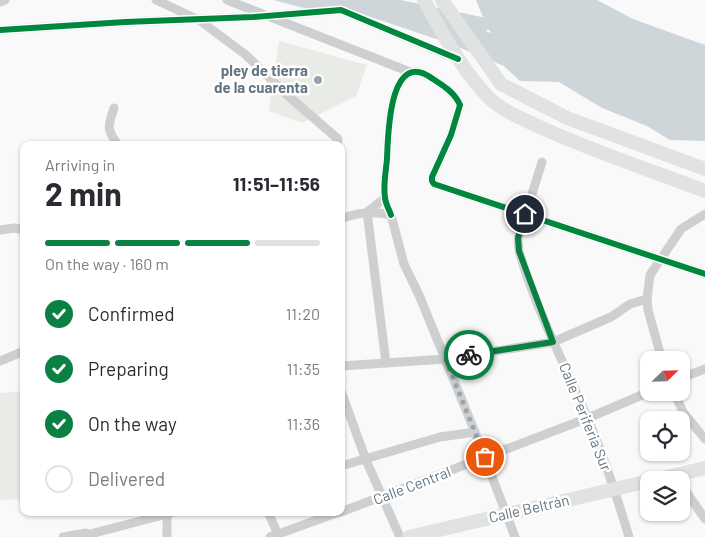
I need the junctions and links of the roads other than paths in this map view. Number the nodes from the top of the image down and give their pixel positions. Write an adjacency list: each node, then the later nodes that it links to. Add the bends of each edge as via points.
1 (5, 0): 6 (street)
2 (156, 0): 7 (street)
3 (228, 0): 10 (street)
4 (424, 0): 9 (street)
5 (442, 0): 15 (street, via 501,84 567,118)
6 (0, 2)
7 (199, 20): 8 (street); 9 (street, via 341,10); 13 (street, via 246,55)
8 (0, 30)
9 (458, 59): 16 (street, via 470,77 506,112 566,139)
10 (410, 72): 17 (street, via 403,77 394,94 389,122); 19 (street, via 426,73 457,97 460,105 432,177 434,184)
11 (114, 108): 12 (street, via 108,125)
12 (115, 141)
13 (338, 141)
14 (542, 162): 19 (street, Calle Periferia Sur)
15 (705, 169)
16 (705, 191)
17 (385, 198): 18 (street); 21 (street)
18 (367, 212): 21 (street); 22 (street); 33 (street)
19 (525, 214): 25 (street); 28 (street, Calle Periferia Sur, via 518,238 519,251)
20 (705, 214): 25 (street, via 681,230)
21 (391, 215): 31 (street, via 404,264)
22 (345, 218)
23 (20, 229): 24 (street)
24 (0, 230)
25 (661, 260): 26 (street); 27 (street, via 650,274)
26 (705, 274)
27 (647, 299): 28 (street, via 630,304); 29 (street)
28 (553, 342): 31 (street); 40 (street, Calle Periferia Sur)
29 (658, 351)
30 (20, 353): 32 (street)
31 (445, 358): 33 (street); 41 (street)
32 (0, 361)
33 (386, 363): 34 (street)
34 (345, 366)
35 (705, 369): 36 (street)
36 (690, 375)
37 (640, 396): 40 (street, Calle Central)
38 (678, 401): 42 (street)
39 (345, 402): 44 (street)
40 (588, 418): 43 (street, Calle Central); 49 (street, Calle Periferia Sur)
41 (476, 432): 43 (street); 44 (street, via 440,437)
42 (705, 440)
43 (485, 457): 50 (street, Calle Central); 53 (street)
44 (366, 460): 45 (street); 50 (street)
45 (345, 465)
46 (705, 468): 47 (street)
47 (690, 475)
48 (640, 483): 49 (street, Calle Beltrán)
49 (614, 490): 53 (street, Calle Beltrán); 66 (street, Calle Periferia Sur)
50 (382, 497): 52 (street, Calle Central); 63 (street)
51 (690, 497): 58 (street)
52 (345, 510)
53 (506, 515): 64 (street, Calle Beltrán); 65 (street)
54 (158, 516): 59 (street)
55 (168, 516): 62 (street)
56 (269, 516): 60 (street)
57 (329, 516): 60 (street, Calle Central)
58 (705, 519)
59 (91, 535): 61 (street)
60 (276, 536)
61 (63, 537)
62 (167, 537)
63 (400, 537)
64 (409, 537)
65 (515, 537)
66 (629, 537)

